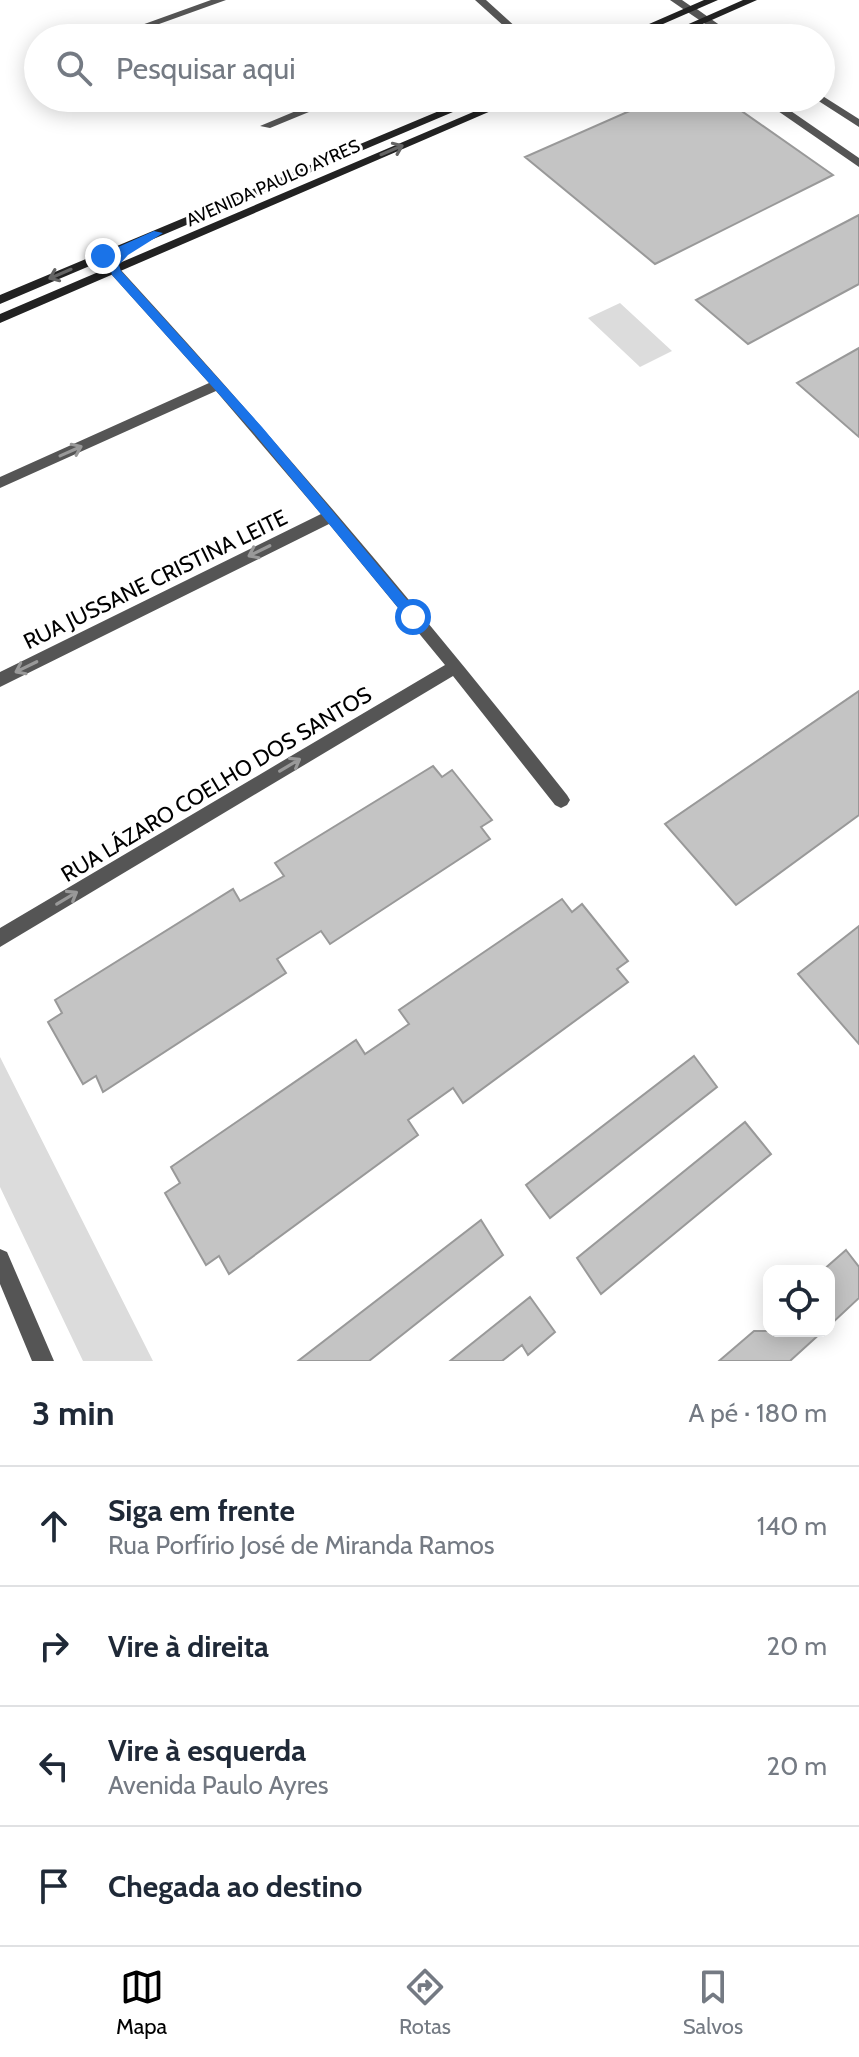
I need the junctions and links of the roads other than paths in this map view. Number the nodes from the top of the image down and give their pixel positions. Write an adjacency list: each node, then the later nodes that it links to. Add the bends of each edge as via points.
1 (221, 0): 8 (street)
2 (480, 0): 9 (street)
3 (675, 0): 6 (street)
4 (713, 0): 6 (main road)
5 (752, 0): 7 (main road)
6 (690, 9): 7 (street); 10 (main road)
7 (707, 20): 11 (main road); 12 (street)
8 (151, 24)
9 (507, 24)
10 (655, 24)
11 (697, 24)
12 (713, 24)
13 (835, 108): 18 (street)
14 (302, 112): 19 (street)
15 (447, 112): 21 (main road, AVENIDA PAULO AYRES)
16 (483, 112): 22 (main road, AVENIDA PAULO AYRES, one-way to 16)
17 (785, 112): 20 (street)
18 (859, 124)
19 (266, 126)
20 (859, 163)
21 (158, 233): 22 (main road, via 124,252 114,264); 23 (main road, AVENIDA PAULO AYRES, one-way to 23)
22 (116, 272): 24 (main road, AVENIDA PAULO AYRES); 25 (street)
23 (0, 300)
24 (0, 319)
25 (217, 385): 26 (street, one-way to 25); 27 (street)
26 (0, 483)
27 (329, 517): 28 (street); 29 (street, RUA JUSSANE CRISTINA LEITE, one-way to 29)
28 (454, 667): 30 (street); 31 (street, RUA LÁZARO COELHO DOS SANTOS, one-way to 28)
29 (0, 680)
30 (561, 800)
31 (0, 938)
32 (0, 1259): 33 (street)
33 (43, 1361)

